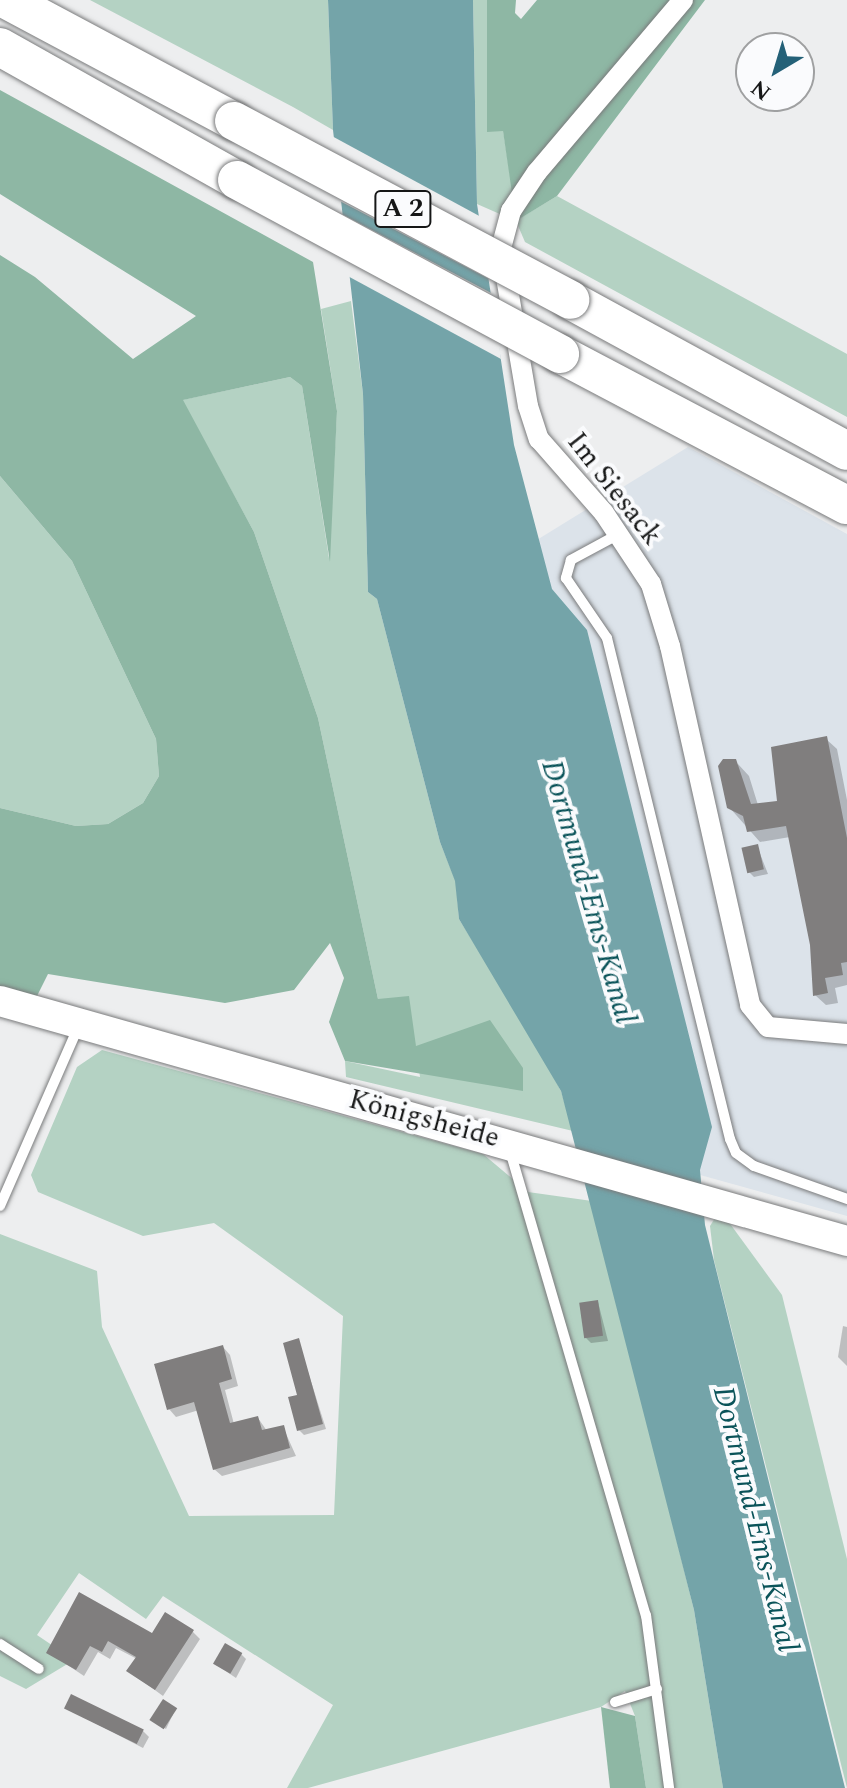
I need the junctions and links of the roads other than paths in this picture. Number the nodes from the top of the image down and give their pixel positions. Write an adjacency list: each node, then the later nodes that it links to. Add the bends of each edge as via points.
1 (7, 0): 4 (highway, A 2, bridge)
2 (683, 0): 6 (street, Im Siesack, via 537,172 511,211 501,248 532,423 539,439)
3 (0, 47): 5 (highway, A 2, bridge, via 237,180)
4 (847, 451)
5 (847, 505)
6 (619, 534): 9 (street, Im Siesack, via 651,584 670,646 750,1005 768,1027); 11 (lane, via 571,560 566,578 607,638 730,1139 736,1153 754,1166)
7 (0, 1001): 8 (main road, Königsheide)
8 (79, 1023): 10 (main road, Königsheide); 12 (lane)
9 (847, 1034)
10 (507, 1141): 13 (main road, Königsheide); 16 (lane, via 646,1615)
11 (847, 1199)
12 (0, 1206)
13 (847, 1241)
14 (0, 1644): 15 (lane)
15 (39, 1669)
16 (657, 1689): 17 (lane); 18 (lane)
17 (615, 1702)
18 (669, 1788)

